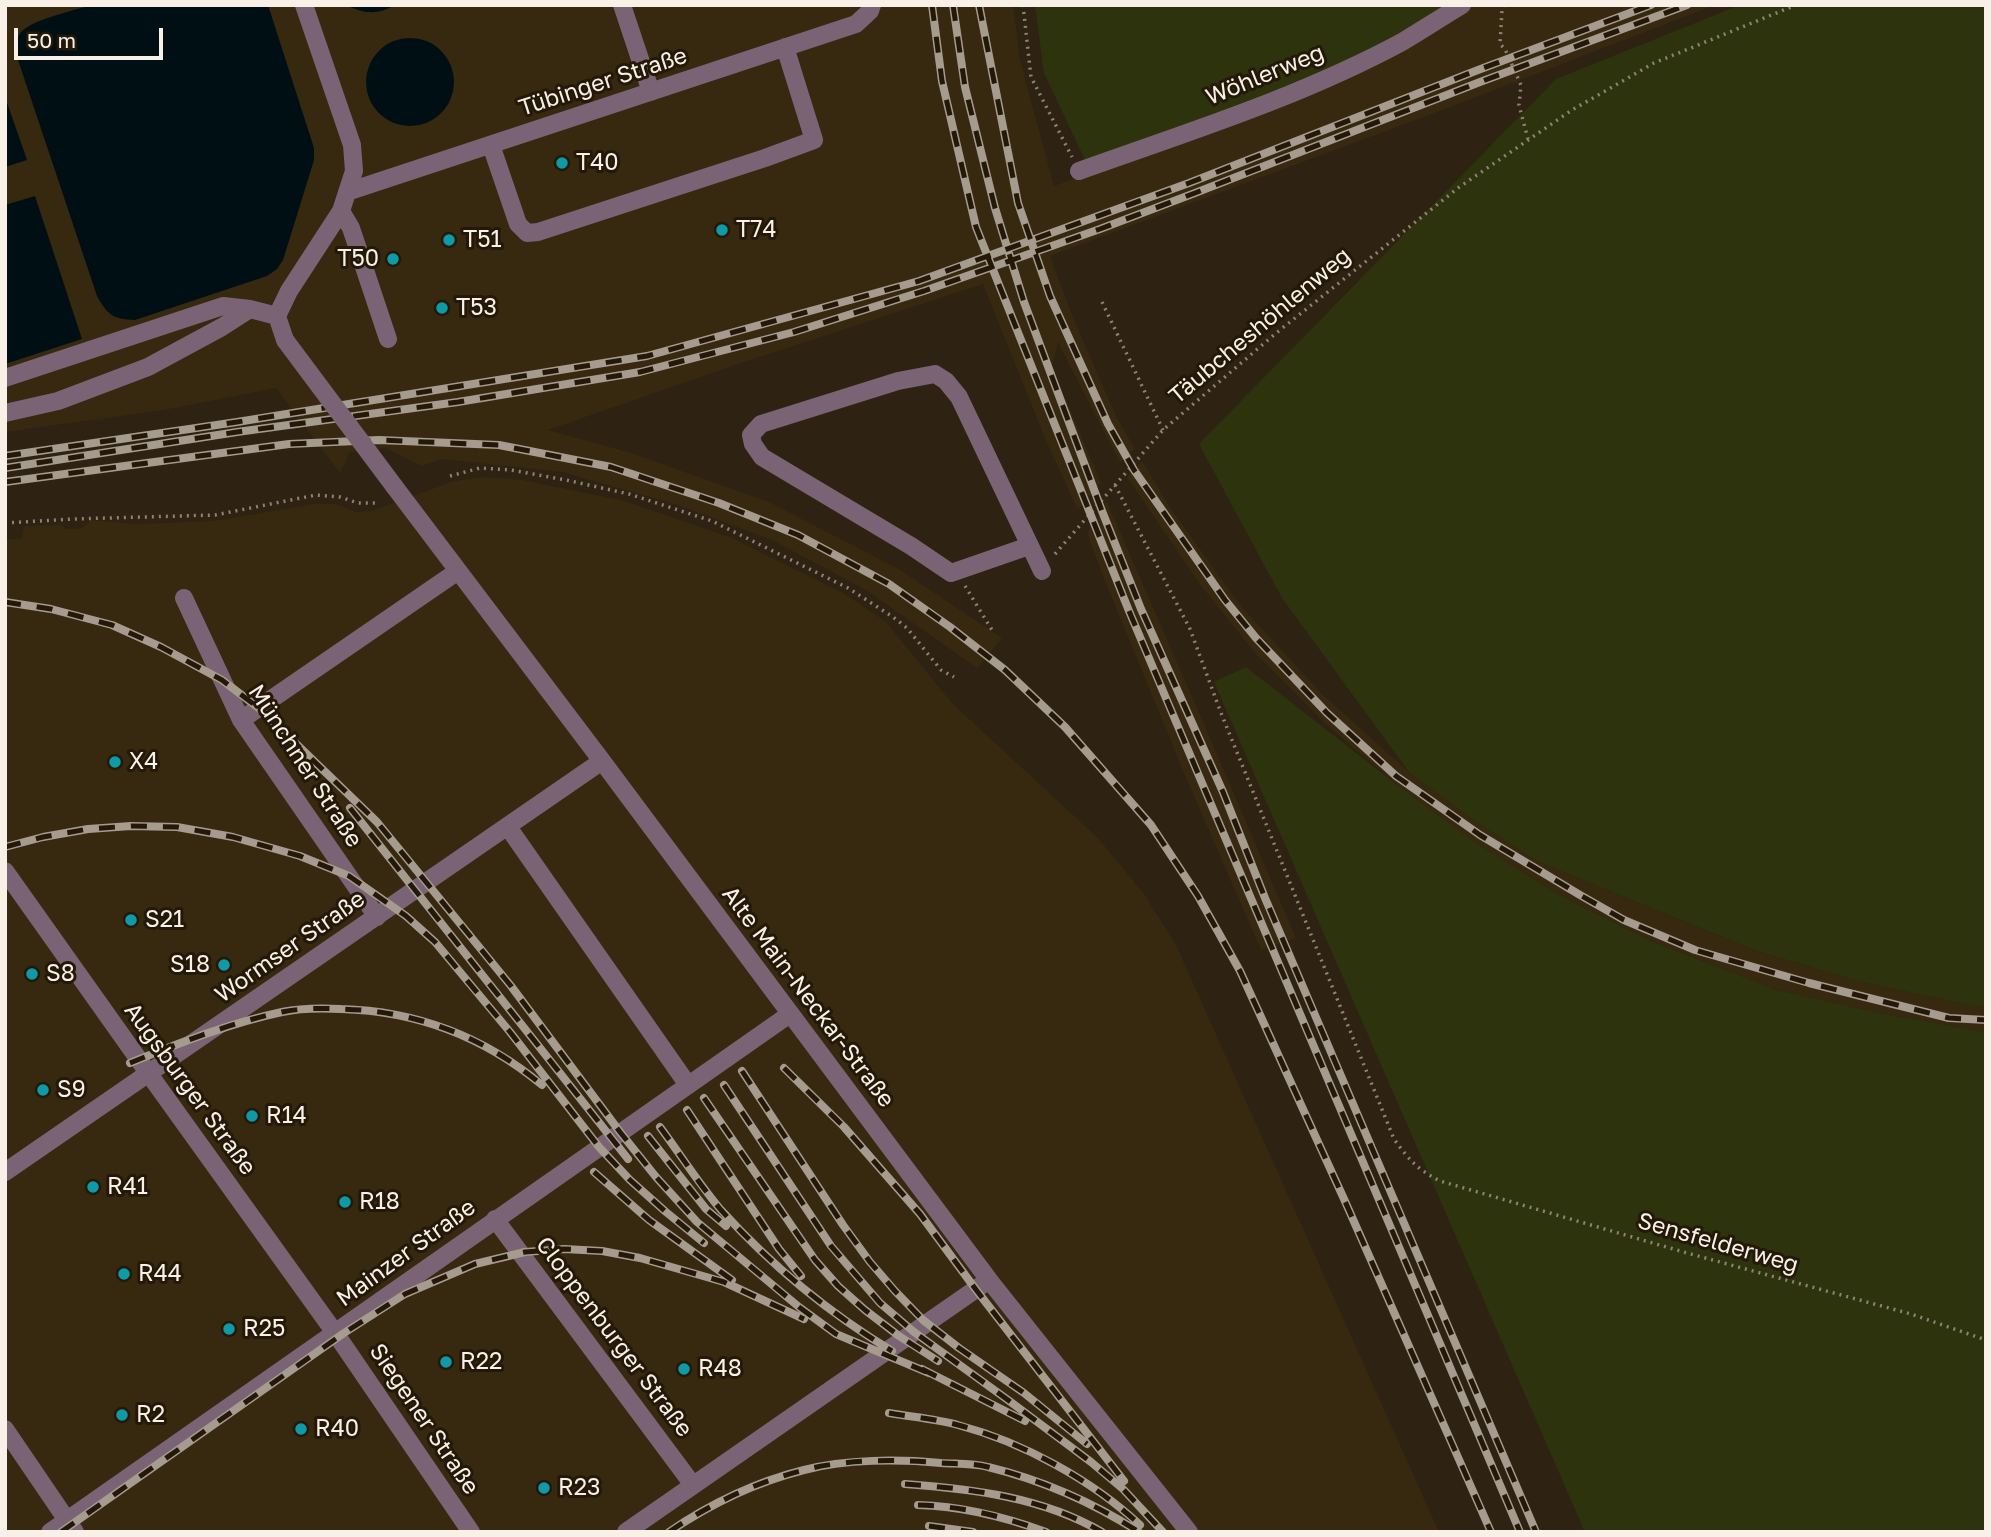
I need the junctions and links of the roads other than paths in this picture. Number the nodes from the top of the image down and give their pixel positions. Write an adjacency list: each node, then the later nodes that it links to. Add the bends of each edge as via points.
1 (304, 5): 9 (street, via 352,145 354,170)
2 (622, 5): 6 (street)
3 (1461, 5): 8 (street, Wöhlerweg, via 1402,42 1314,84)
4 (871, 8): 5 (street, Tübinger Straße, via 856,24)
5 (785, 47): 6 (street, Tübinger Straße); 7 (street, via 814,140 765,158 527,233 518,224)
6 (651, 92): 7 (street, Tübinger Straße)
7 (491, 145): 9 (street, Tübinger Straße)
8 (1079, 171)
9 (347, 192): 10 (street)
10 (341, 211): 12 (street); 13 (street, via 351,228)
11 (250, 309): 12 (street); 14 (street, via 223,306); 15 (street, via 148,367 58,401)
12 (277, 316): 17 (street, Alte Main-Neckar-Straße, bridge, via 285,340)
13 (388, 339)
14 (5, 378)
15 (5, 412)
16 (1029, 546): 16 (street, via 959,397 935,374 898,381 761,425 751,435 762,457 951,573); 18 (street)
17 (458, 571): 20 (street); 21 (street, Alte Main-Neckar-Straße)
18 (1042, 571)
19 (184, 598): 20 (street, Münchner Straße)
20 (241, 720): 24 (street, Münchner Straße)
21 (602, 761): 22 (street, Wormser Straße); 25 (street, Alte Main-Neckar-Straße)
22 (508, 827): 24 (street, Wormser Straße); 27 (street)
23 (5, 871): 26 (street, Augsburger Straße)
24 (377, 917): 26 (street, Wormser Straße)
25 (790, 1014): 27 (street, Mainzer Straße); 30 (street, Alte Main-Neckar-Straße)
26 (149, 1074): 28 (street, Wormser Straße); 31 (street, Augsburger Straße)
27 (688, 1085): 29 (street, Mainzer Straße)
28 (5, 1172)
29 (495, 1219): 31 (street, Mainzer Straße); 33 (street, Cloppenburger Straße)
30 (989, 1280): 33 (street); 38 (street, Alte Main-Neckar-Straße)
31 (336, 1334): 34 (street, Mainzer Straße); 36 (street, Siegener Straße)
32 (5, 1429): 34 (street)
33 (693, 1485): 37 (street)
34 (71, 1526): 35 (street, Mainzer Straße)
35 (50, 1532)
36 (471, 1532)
37 (626, 1532)
38 (1189, 1532)

